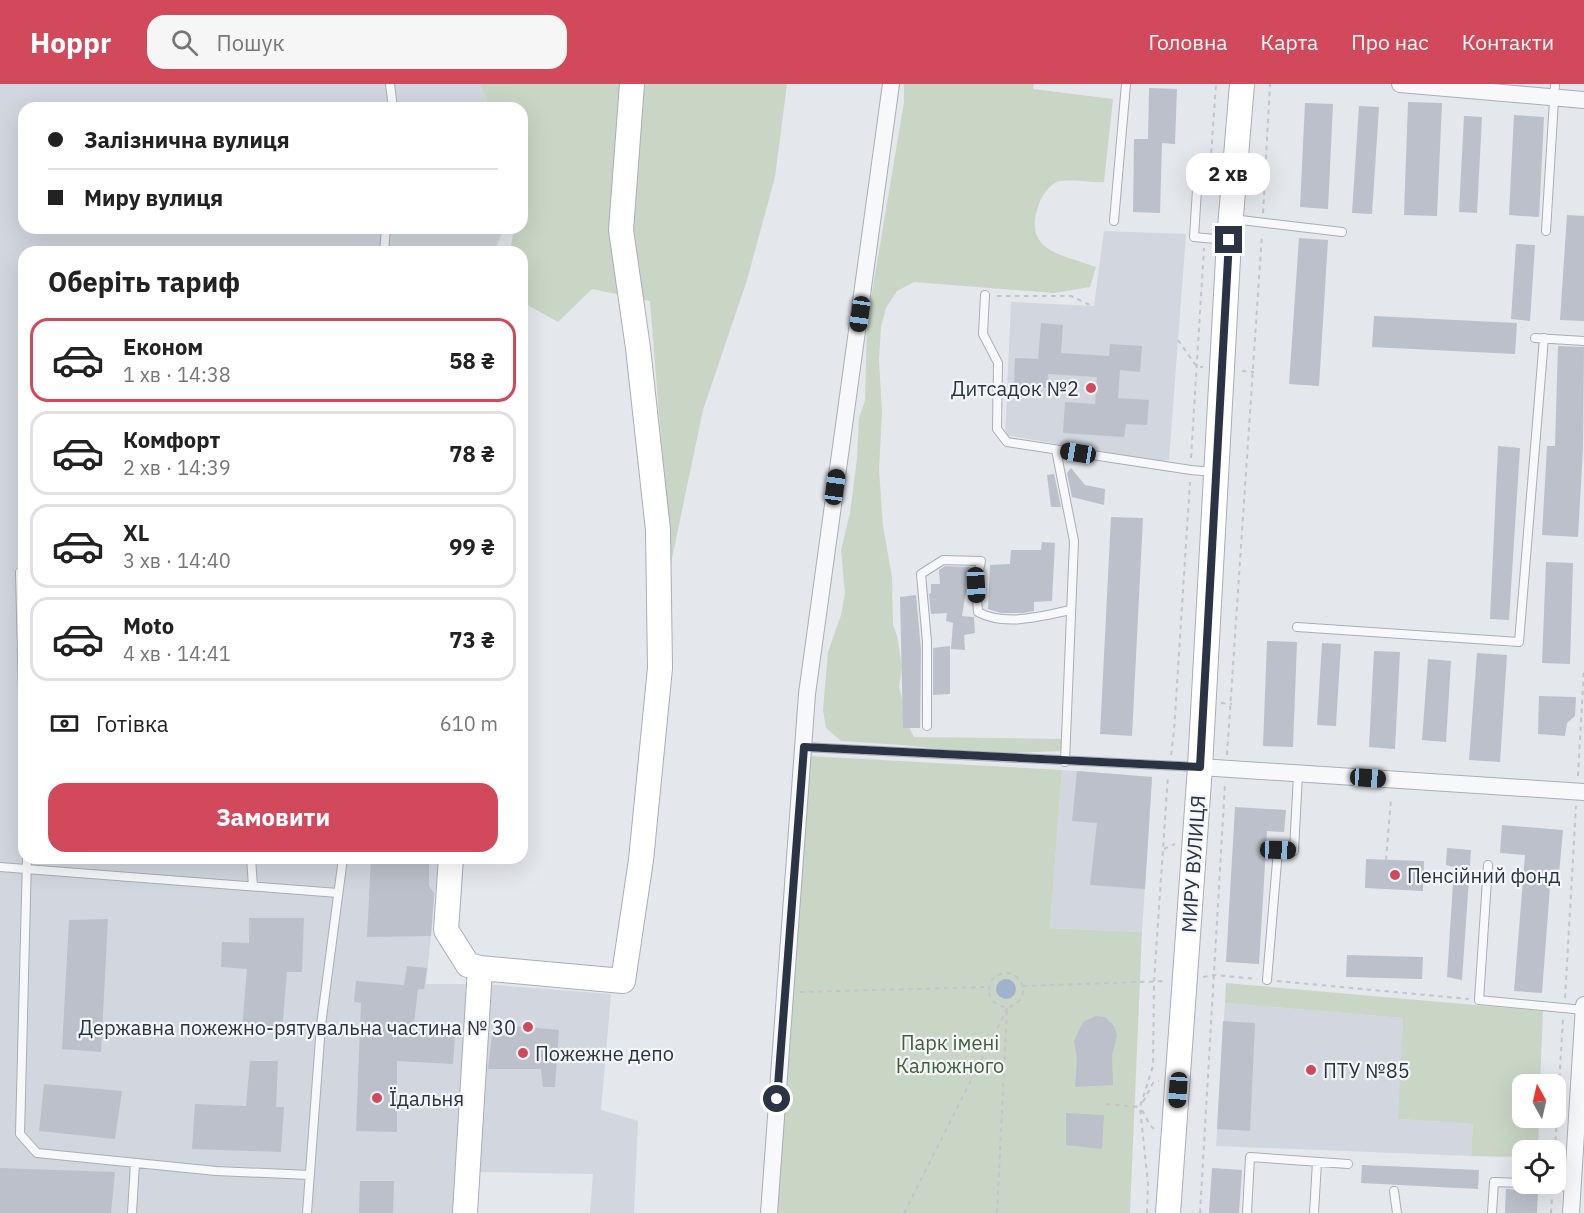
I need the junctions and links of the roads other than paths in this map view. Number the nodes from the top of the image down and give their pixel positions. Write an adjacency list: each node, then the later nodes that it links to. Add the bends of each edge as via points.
1 (390, 84): 9 (lane)
2 (632, 84): 36 (street, via 621,230 658,530 660,668 641,860 623,981)
3 (891, 84): 22 (street, via 807,694)
4 (1126, 84): 11 (lane)
5 (1242, 84): 12 (street, МИРУ ВУЛИЦЯ)
6 (1400, 84): 7 (street)
7 (1554, 92): 8 (street); 13 (lane)
8 (1584, 100)
9 (392, 102)
10 (1198, 174): 12 (lane, via 1194,237)
11 (1114, 221)
12 (1230, 230): 14 (lane, via 1263,222); 18 (street, МИРУ ВУЛИЦЯ)
13 (1546, 231)
14 (1342, 232)
15 (985, 295): 17 (lane, via 983,334 998,363 997,429 1007,442)
16 (1584, 341): 20 (lane, via 1540,338 1519,642)
17 (1056, 450): 18 (lane); 19 (lane, via 1074,541)
18 (1216, 472): 24 (street, МИРУ ВУЛИЦЯ)
19 (1071, 610): 21 (lane, via 1030,619 990,619 978,612 976,585 981,561 943,560 921,573 927,642); 23 (lane)
20 (1297, 627)
21 (927, 726)
22 (804, 747): 23 (lane); 50 (street)
23 (1065, 762): 24 (lane)
24 (1200, 767): 25 (street); 51 (street, МИРУ ВУЛИЦЯ)
25 (1298, 774): 26 (street); 37 (lane, via 1294,851 1278,850)
26 (1580, 792)
27 (28, 864): 33 (lane)
28 (251, 864): 34 (lane)
29 (342, 864): 35 (lane)
30 (451, 864): 36 (street, via 447,930 468,965)
31 (1488, 866): 39 (lane, via 1479,1000)
32 (0, 867): 33 (lane)
33 (28, 870): 34 (lane); 41 (lane, via 20,1134 37,1153)
34 (253, 886): 35 (lane)
35 (338, 893): 43 (lane, via 321,1025)
36 (480, 968): 49 (street)
37 (1267, 980)
38 (1584, 1005): 39 (street)
39 (1584, 1010): 45 (street)
40 (1317, 1162): 42 (lane); 52 (lane, via 1250,1157); 53 (lane)
41 (135, 1163): 43 (lane); 47 (lane)
42 (1348, 1164)
43 (310, 1175): 48 (lane)
44 (1512, 1183): 55 (lane, via 1494,1182)
45 (1579, 1188): 56 (street)
46 (1394, 1191): 54 (lane)
47 (132, 1213)
48 (307, 1213)
49 (465, 1213)
50 (769, 1213)
51 (1168, 1213)
52 (1247, 1213)
53 (1314, 1213)
54 (1397, 1213)
55 (1492, 1213)
56 (1571, 1213)

